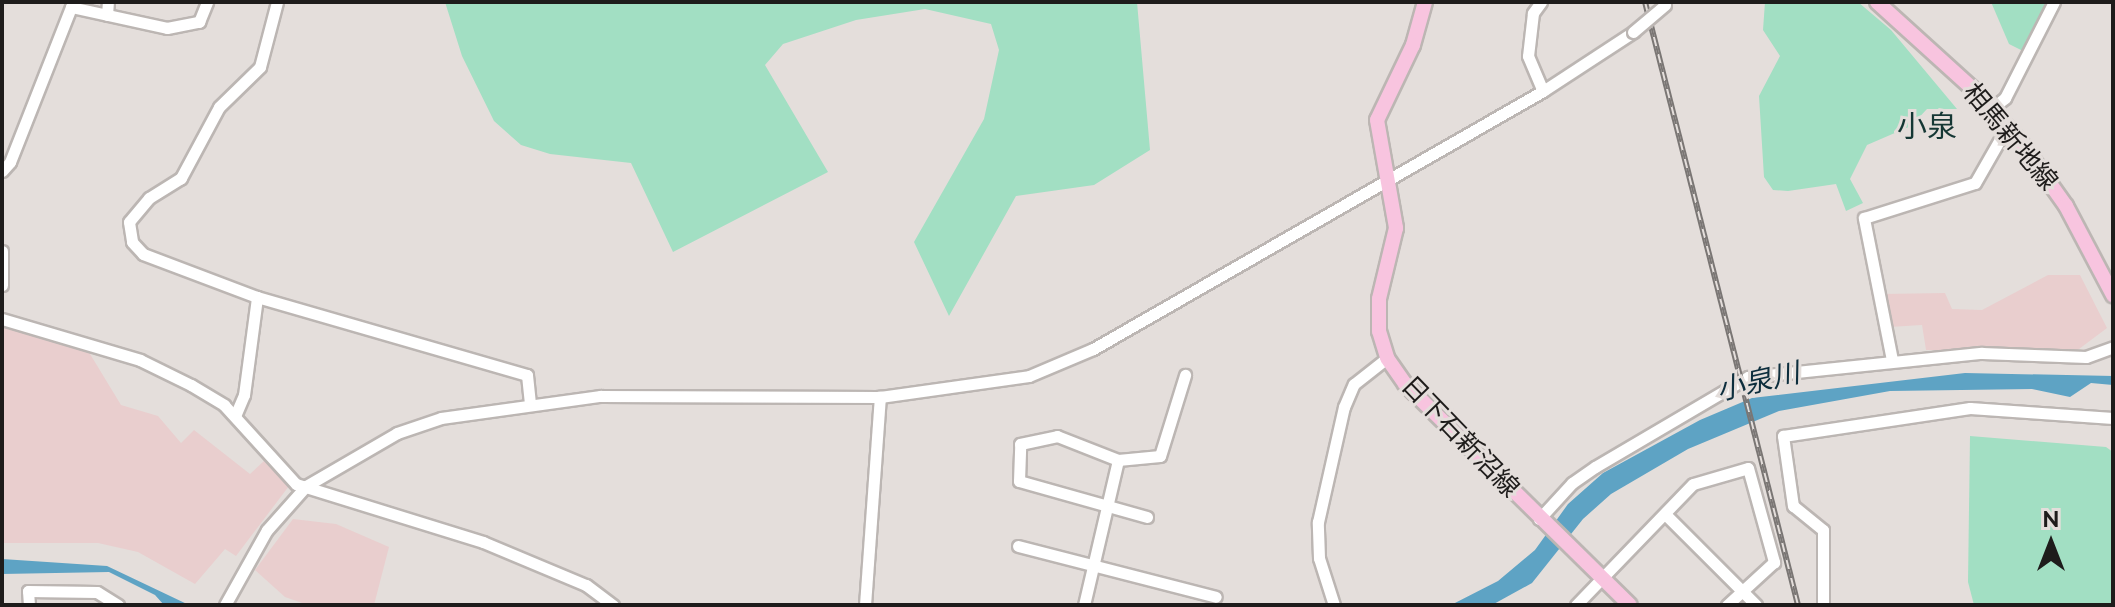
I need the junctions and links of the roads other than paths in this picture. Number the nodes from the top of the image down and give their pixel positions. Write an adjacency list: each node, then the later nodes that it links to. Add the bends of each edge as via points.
1 (207, 2): 8 (street, via 199,22 186,27 167,28)
2 (277, 2): 18 (street, via 260,67 219,107 181,178 149,198 129,222 132,242 143,254)
3 (1425, 2): 14 (main road, 日下石新沼線, via 1413,45 1377,120)
4 (1541, 2): 9 (street, via 1533,13 1528,56)
5 (1877, 2): 10 (main road, 相馬新地線)
6 (2054, 2): 10 (street, via 2005,98)
7 (1666, 3): 9 (street, bridge, via 1633,32)
8 (108, 8): 13 (street, via 71,7)
9 (1543, 91): 14 (street)
10 (1991, 109): 11 (main road, 相馬新地線)
11 (2007, 127): 17 (main road, 相馬新地線, via 2066,206); 22 (street, via 1975,183 1864,218)
12 (2, 150): 13 (street)
13 (6, 166)
14 (1389, 179): 21 (main road, 日下石新沼線, via 1396,228 1379,299 1379,331); 24 (street, via 1093,349 1029,376)
15 (2, 251): 16 (street)
16 (2, 285)
17 (2113, 295)
18 (257, 297): 25 (street, via 527,375); 26 (street, via 244,395)
19 (2, 319): 26 (street, via 140,360 191,385)
20 (2113, 347): 22 (street, via 2086,357 1982,353)
21 (1387, 358): 33 (main road, 日下石新沼線, via 1405,384); 46 (street, via 1354,384 1344,407 1318,522 1319,558)
22 (1892, 360): 33 (street, via 1748,377 1572,483)
23 (1185, 375): 28 (street, via 1160,456)
24 (880, 397): 25 (street, via 600,396); 44 (street)
25 (530, 405): 29 (street, via 441,418 397,433)
26 (235, 416): 29 (street, via 284,475)
27 (2113, 418): 51 (street, via 1970,408 1783,436 1793,506 1823,530)
28 (1118, 460): 30 (street); 30 (street, via 1057,436 1020,444 1019,481)
29 (306, 486): 42 (street, via 267,530); 43 (street, via 483,542 586,585)
30 (1107, 505): 32 (street); 35 (street)
31 (1665, 514): 36 (street); 37 (street); 37 (street, via 1693,484 1748,468 1774,562)
32 (1147, 517)
33 (1542, 522): 36 (main road, 日下石新沼線)
34 (1018, 546): 35 (street)
35 (1092, 566): 38 (street); 45 (street)
36 (1602, 578): 47 (street); 48 (main road, 日下石新沼線)
37 (1743, 591): 49 (street); 50 (street)
38 (1216, 597)
39 (97, 599): 40 (street, via 28,591); 41 (street)
40 (29, 605)
41 (118, 605)
42 (225, 605)
43 (613, 605)
44 (865, 605)
45 (1084, 605)
46 (1334, 605)
47 (1576, 605)
48 (1630, 605)
49 (1727, 605)
50 (1756, 605)
51 (1823, 605)

